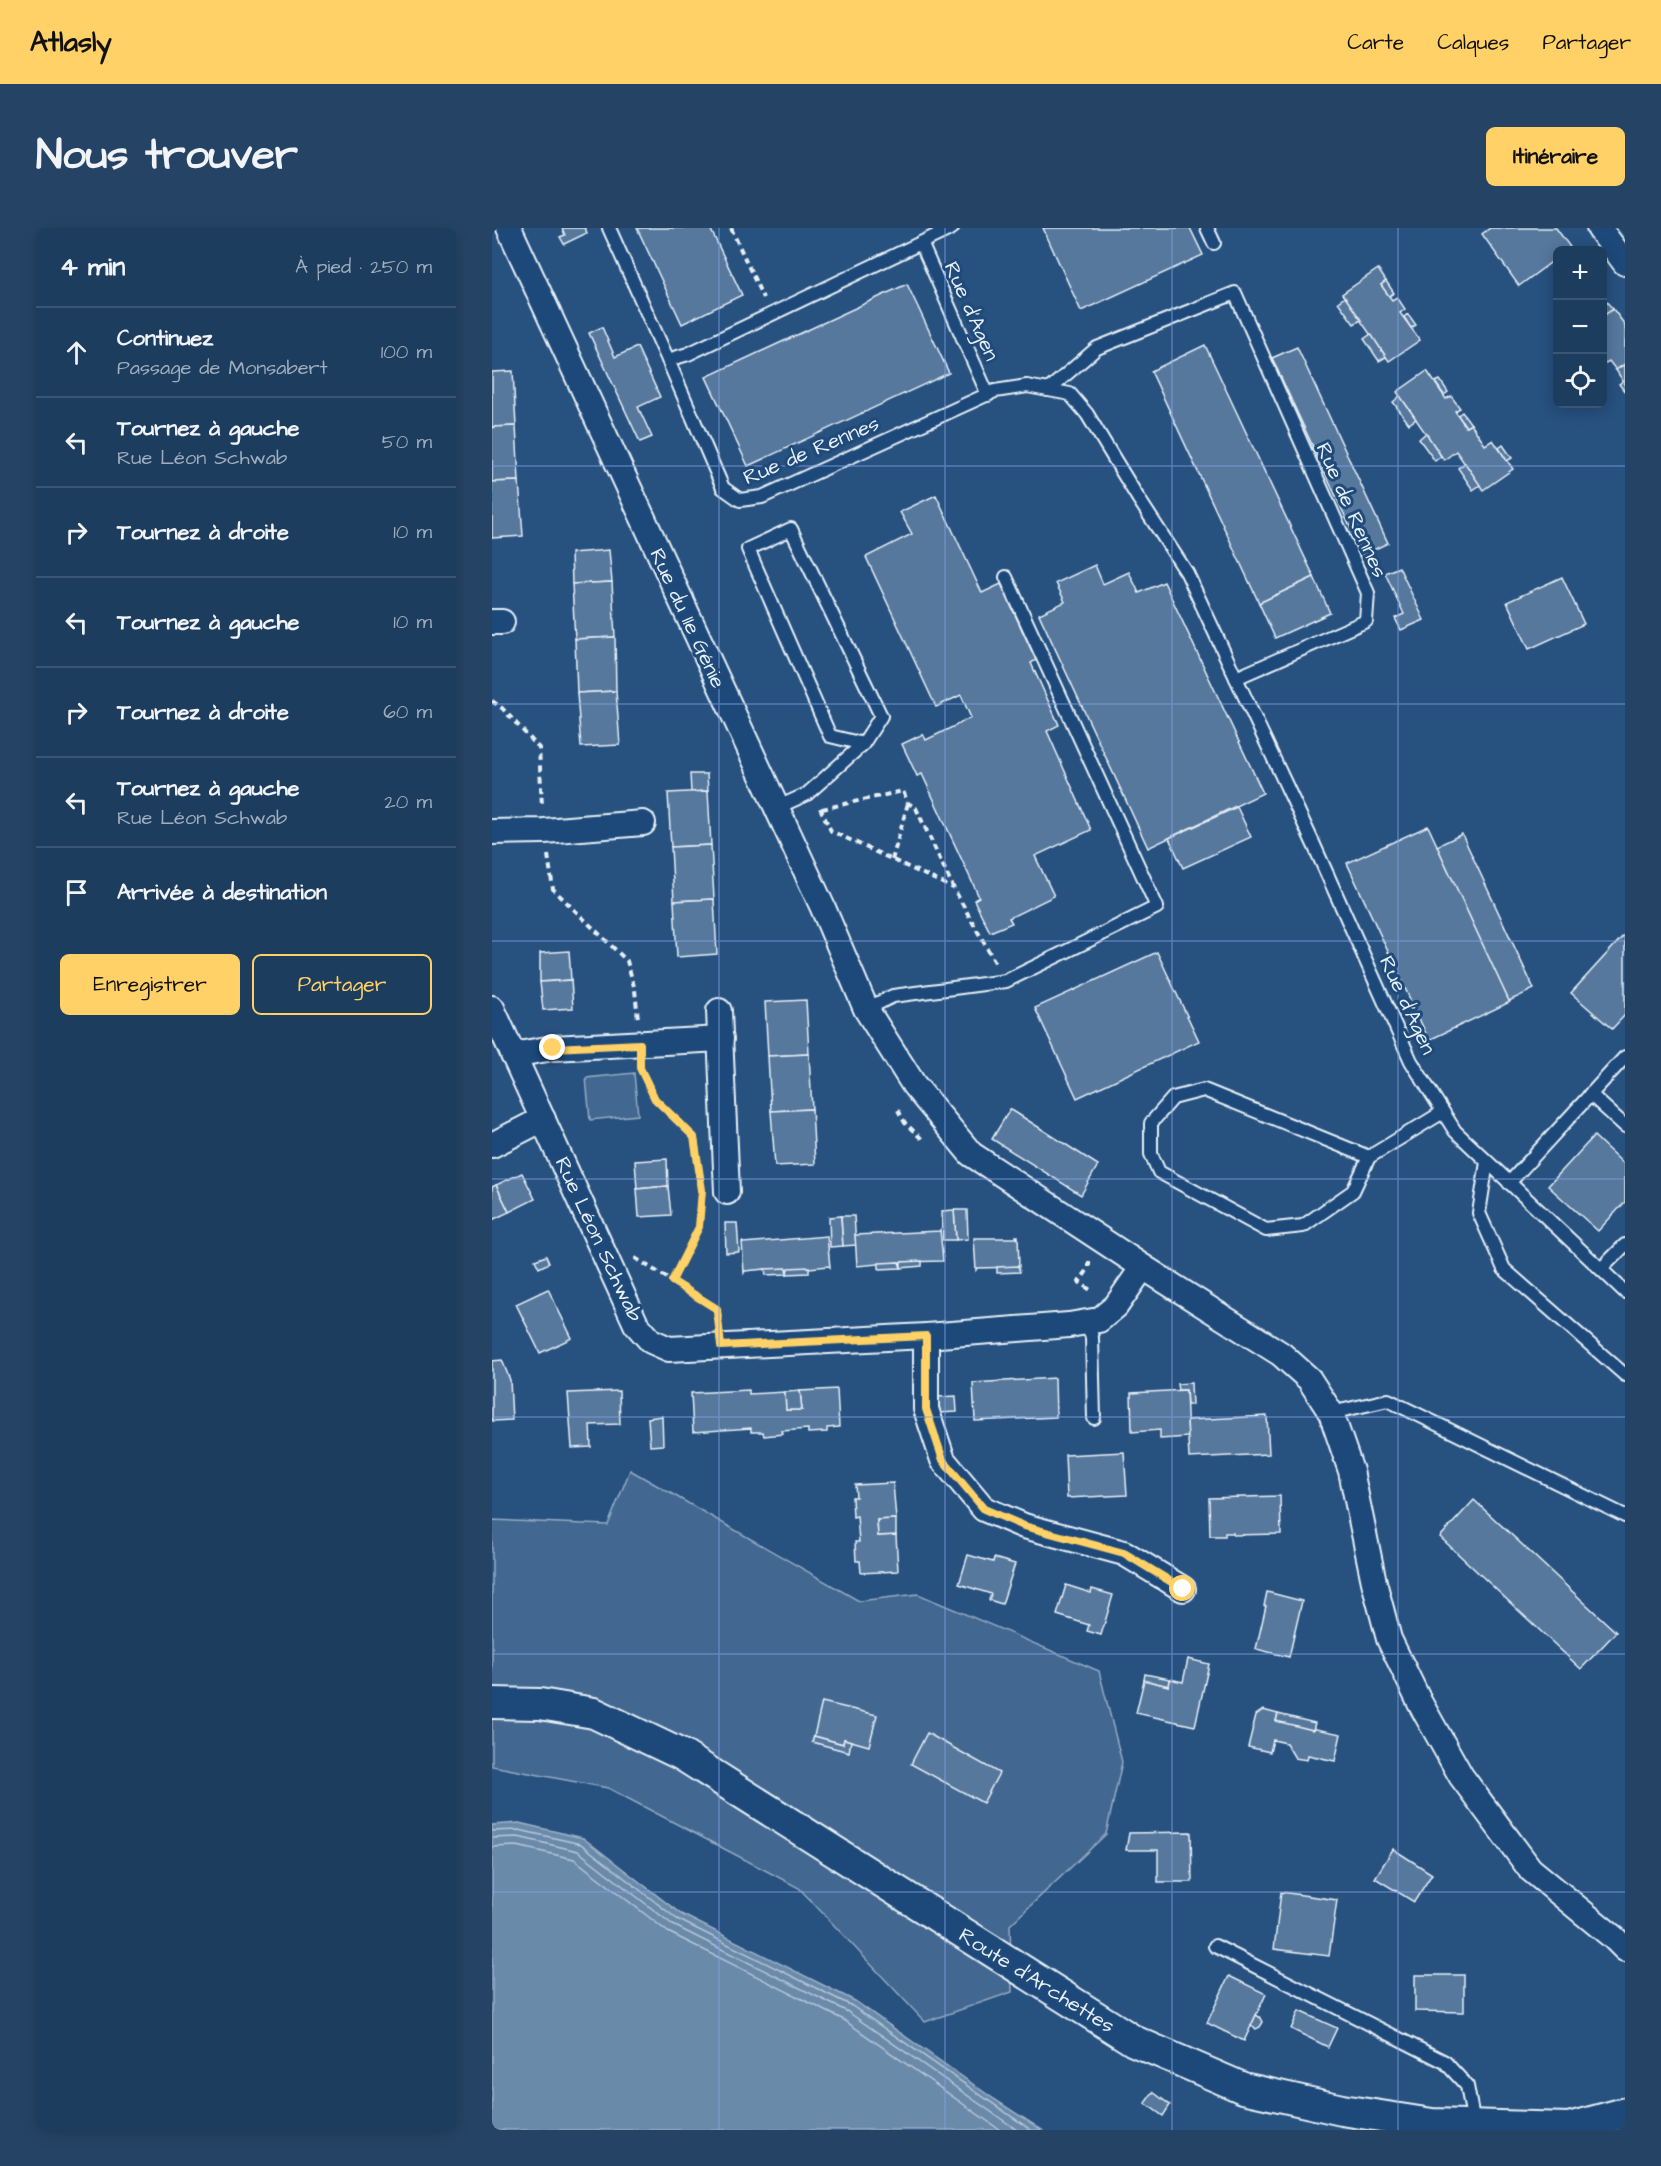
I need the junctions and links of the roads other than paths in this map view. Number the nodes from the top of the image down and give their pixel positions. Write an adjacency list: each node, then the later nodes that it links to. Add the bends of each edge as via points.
1 (509, 228): 15 (street, Rue du 11e Génie)
2 (609, 228): 9 (lane, Rue de Rennes)
3 (952, 228): 6 (lane)
4 (1207, 228): 7 (lane)
5 (1599, 228): 8 (street)
6 (921, 243): 9 (lane); 11 (lane, Rue d'Agen)
7 (1214, 243)
8 (1625, 263)
9 (668, 360): 11 (lane, Rue de Rennes, via 723,488 740,500 762,496)
10 (1048, 390): 11 (lane, Rue de Rennes, via 1027,386); 13 (lane, Rue de Rennes, via 1070,394 1088,414 1187,573); 13 (lane, Rue de Rennes, via 1097,348 1234,293 1368,593 1366,621)
11 (988, 395)
12 (1006, 577): 19 (lane, via 1157,907 1006,981 893,996)
13 (1236, 678): 25 (lane, Rue d'Agen, via 1411,1061)
14 (863, 744): 14 (lane, via 881,716 791,529 748,549 830,736); 15 (lane, via 807,794)
15 (776, 808): 19 (street, Rue du 11e Génie)
16 (643, 823): 17 (street)
17 (492, 832)
18 (492, 1008): 22 (street, Rue Léon Schwab)
19 (866, 1009): 34 (street, Rue du 11e Génie, via 914,1085 971,1154)
20 (719, 1011): 21 (street)
21 (721, 1039): 22 (street, via 553,1048); 32 (street)
22 (513, 1055): 26 (street, Rue Léon Schwab)
23 (1625, 1057): 24 (lane)
24 (1590, 1094): 27 (lane); 31 (lane)
25 (1443, 1112): 29 (lane); 30 (lane, Rue d'Agen, via 1455,1131)
26 (543, 1119): 28 (street); 38 (street, Rue Léon Schwab, via 636,1324 651,1341 669,1349)
27 (1625, 1126)
28 (492, 1146)
29 (1369, 1156): 29 (lane, via 1204,1090 1173,1098 1151,1123 1151,1154 1159,1172 1266,1230 1303,1226 1353,1191)
30 (1487, 1162): 31 (lane, Rue d'Agen); 39 (lane, via 1479,1213 1504,1269)
31 (1509, 1183): 35 (lane, Rue d'Agen)
32 (727, 1192)
33 (1625, 1245): 35 (lane)
34 (1143, 1267): 37 (street, Rue Léon Schwab, via 1116,1306 1099,1320); 40 (street, Rue du 11e Génie, via 1281,1354 1309,1379)
35 (1601, 1269): 36 (lane, Rue d'Agen)
36 (1625, 1292)
37 (1088, 1322): 38 (street, Rue Léon Schwab); 41 (lane)
38 (926, 1336): 43 (street, via 926,1409 943,1460 984,1509 1024,1526 1124,1553)
39 (1625, 1375)
40 (1331, 1413): 42 (lane, via 1388,1400); 46 (street, Rue du 11e Génie, via 1351,1471 1389,1639 1420,1703 1461,1776 1530,1869)
41 (1094, 1418)
42 (1625, 1516)
43 (1183, 1589)
44 (492, 1703): 48 (street, Route d'Archettes, via 540,1704 594,1713 682,1755 1134,2041 1243,2088 1342,2110 1432,2124)
45 (1215, 1946): 48 (lane, via 1444,2062 1467,2086)
46 (1625, 1949)
47 (1625, 2113): 48 (street, Route d'Archettes, via 1569,2128)
48 (1474, 2126)

